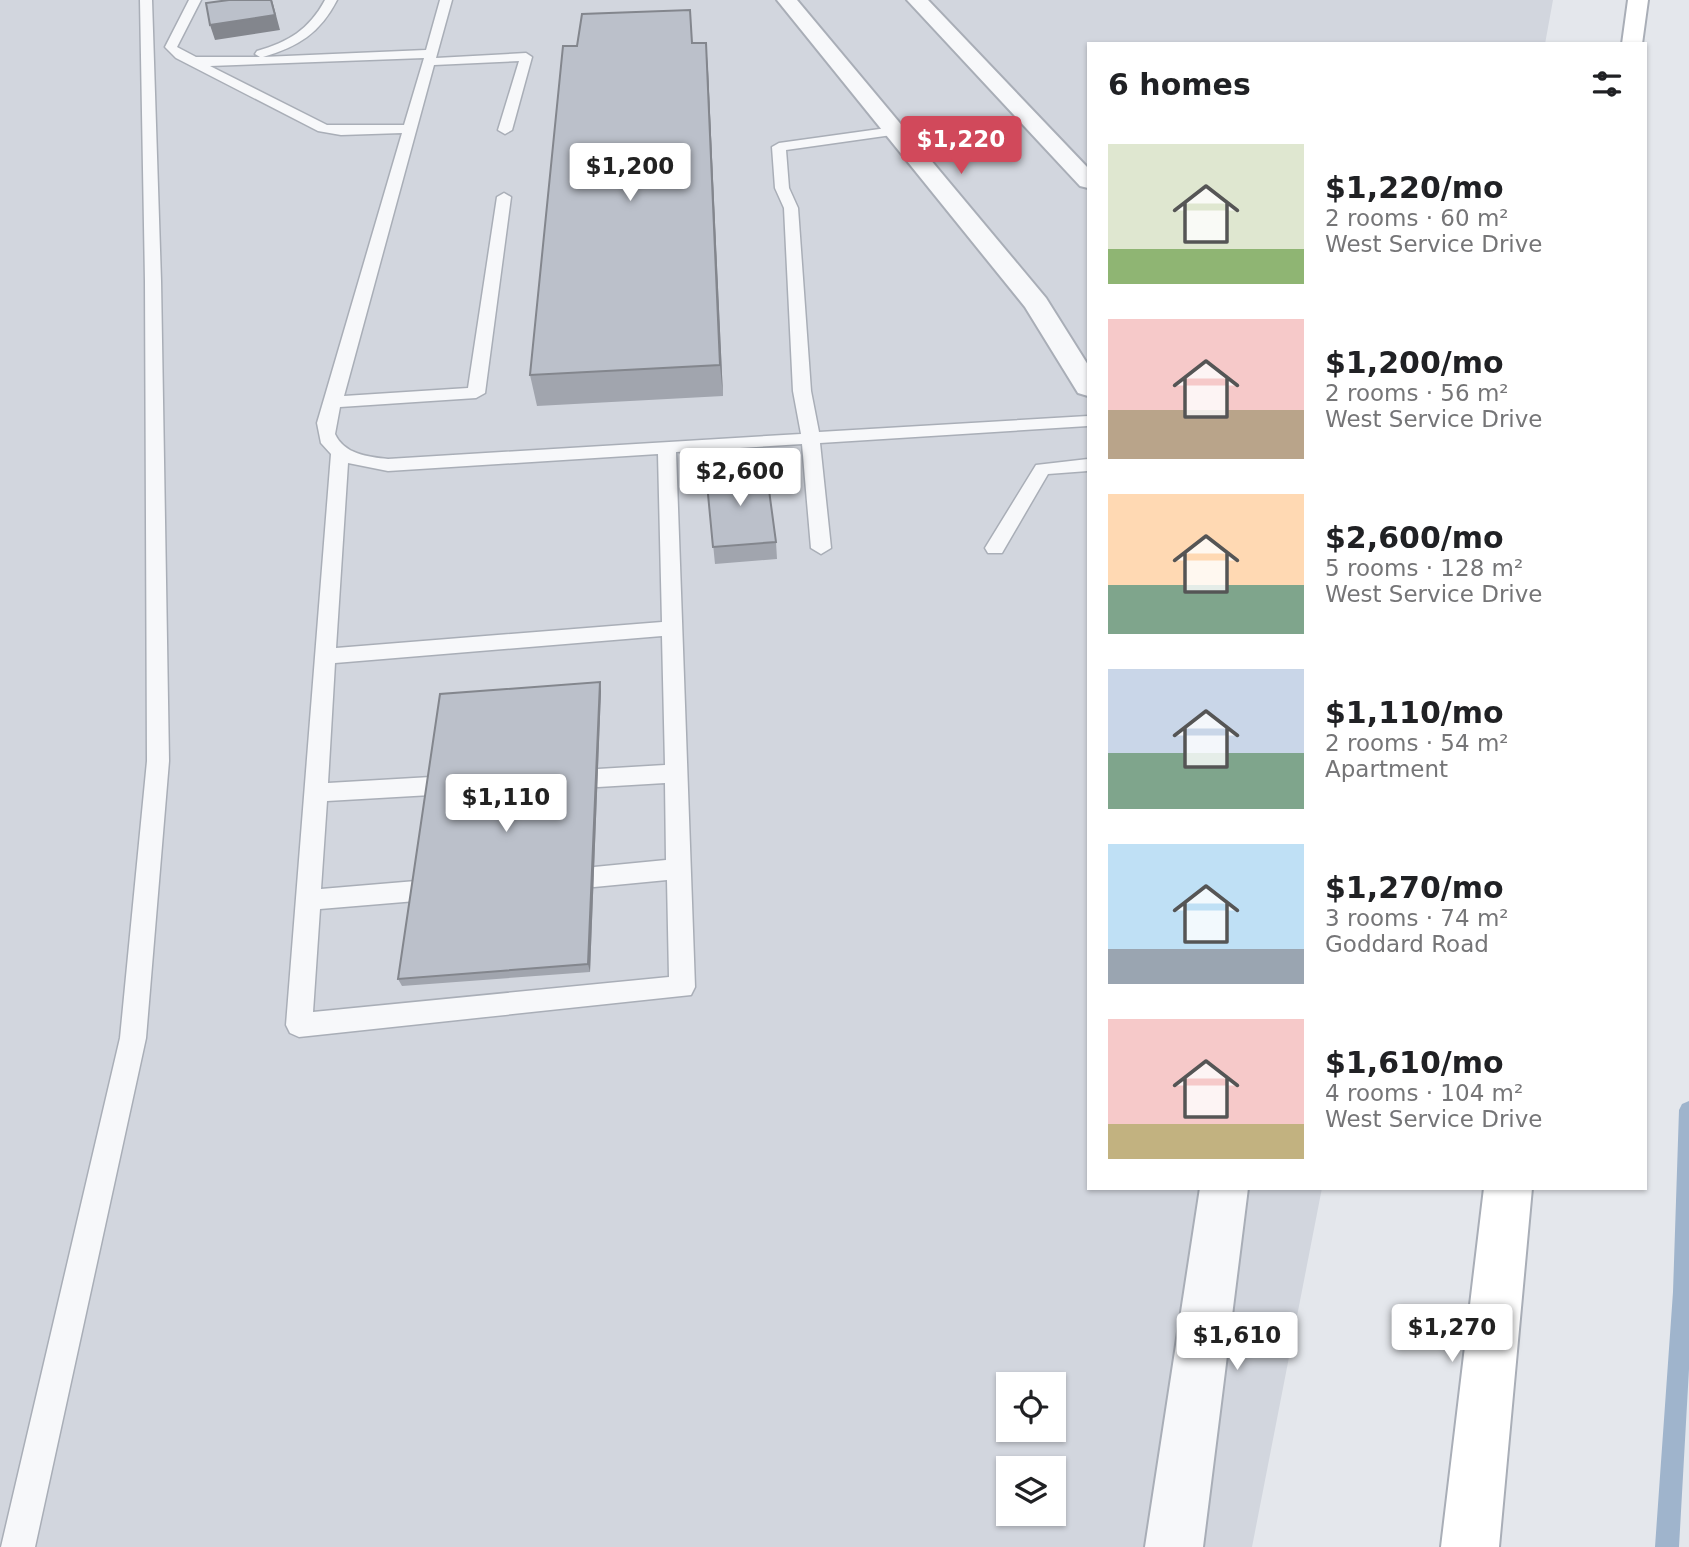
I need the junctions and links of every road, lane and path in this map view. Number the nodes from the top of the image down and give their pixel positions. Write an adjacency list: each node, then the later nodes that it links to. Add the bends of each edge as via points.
1 (146, 0): 38 (lane, via 158,761 133,1038)
2 (195, 0): 10 (lane, via 171,47)
3 (331, 0): 11 (lane, via 321,21 306,36 281,48)
4 (446, 0): 9 (lane)
5 (787, 0): 14 (street)
6 (917, 0): 15 (street)
7 (1638, 0): 8 (main road)
8 (1632, 42)
9 (429, 58): 11 (lane); 12 (lane); 13 (lane, via 526,57)
10 (188, 60): 11 (lane); 12 (lane, via 323,128)
11 (214, 63)
12 (409, 129): 18 (lane)
13 (505, 130)
14 (894, 131): 17 (street, via 1036,304); 20 (lane, via 779,147 782,188 791,208 802,391)
15 (1087, 180)
16 (504, 197): 18 (lane, via 476,393)
17 (1087, 385)
18 (334, 402): 22 (lane, via 325,425 328,439)
19 (1087, 421): 20 (lane)
20 (811, 439): 21 (lane); 24 (lane)
21 (667, 448): 22 (lane, via 388,465 360,462); 26 (lane)
22 (340, 452): 27 (lane)
23 (1087, 465): 25 (lane, via 1042,469)
24 (821, 548)
25 (995, 548)
26 (673, 628): 27 (lane); 28 (lane)
27 (325, 656): 31 (lane)
28 (677, 773): 29 (lane); 32 (lane)
29 (598, 778)
30 (431, 786): 31 (lane)
31 (316, 793): 35 (lane)
32 (680, 869): 33 (lane); 35 (lane, via 682,987 299,1024)
33 (594, 877)
34 (416, 891): 35 (lane)
35 (309, 900)
36 (1224, 1190): 39 (street)
37 (1508, 1190): 40 (main road)
38 (18, 1547)
39 (1174, 1547)
40 (1470, 1547)

